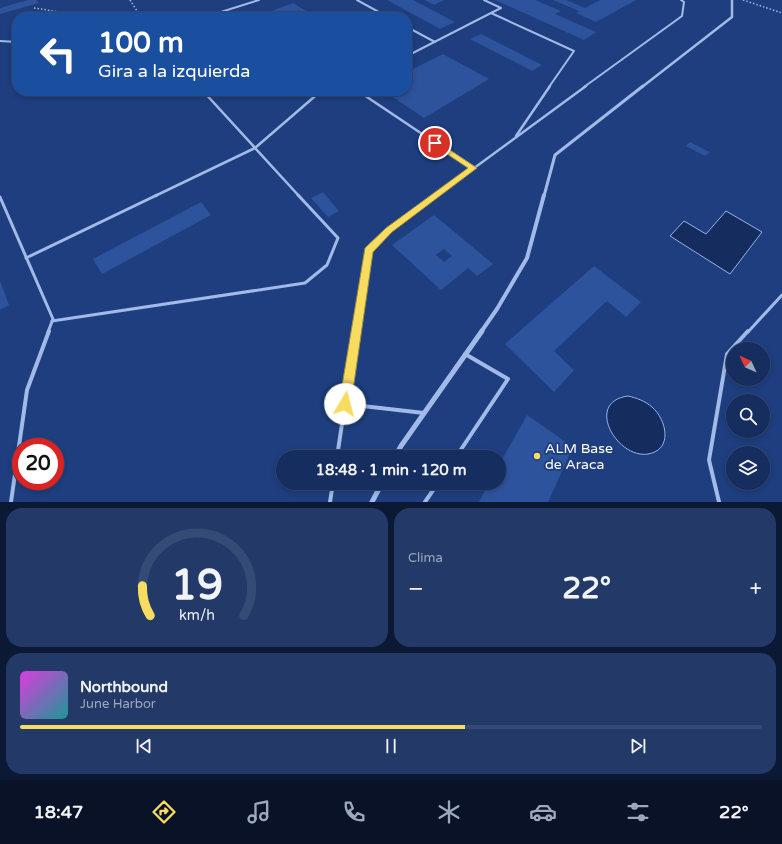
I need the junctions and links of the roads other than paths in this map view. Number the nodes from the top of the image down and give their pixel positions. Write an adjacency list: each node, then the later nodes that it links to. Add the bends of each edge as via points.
1 (259, 0): 6 (lane)
2 (357, 0): 7 (lane)
3 (484, 0): 8 (lane, via 501,8)
4 (681, 0): 17 (lane, via 684,2 682,16)
5 (732, 0): 24 (street, via 732,17 555,155 527,258 497,309)
6 (221, 12)
7 (379, 12)
8 (490, 13): 12 (lane); 17 (lane, via 574,51)
9 (412, 30): 12 (lane)
10 (0, 41): 11 (lane)
11 (12, 42)
12 (435, 42): 13 (lane)
13 (412, 54)
14 (208, 96): 18 (lane)
15 (315, 96): 18 (lane)
16 (365, 96): 19 (lane)
17 (514, 138): 19 (lane)
18 (255, 148): 21 (lane); 23 (lane, via 338,238 327,265 305,283)
19 (473, 168): 25 (lane, via 389,230 368,250)
20 (0, 197): 21 (lane)
21 (26, 258): 23 (lane, via 53,318)
22 (782, 296): 37 (lane, via 727,354 709,460)
23 (52, 321): 33 (lane, via 27,390)
24 (465, 354): 26 (street); 29 (lane, via 508,379)
25 (345, 404): 26 (lane); 27 (lane)
26 (424, 413): 28 (street)
27 (338, 450)
28 (398, 450)
29 (461, 450)
30 (332, 490): 34 (lane)
31 (378, 490): 35 (street)
32 (433, 490): 36 (lane)
33 (11, 502)
34 (330, 502)
35 (372, 502)
36 (425, 502)
37 (719, 502)

